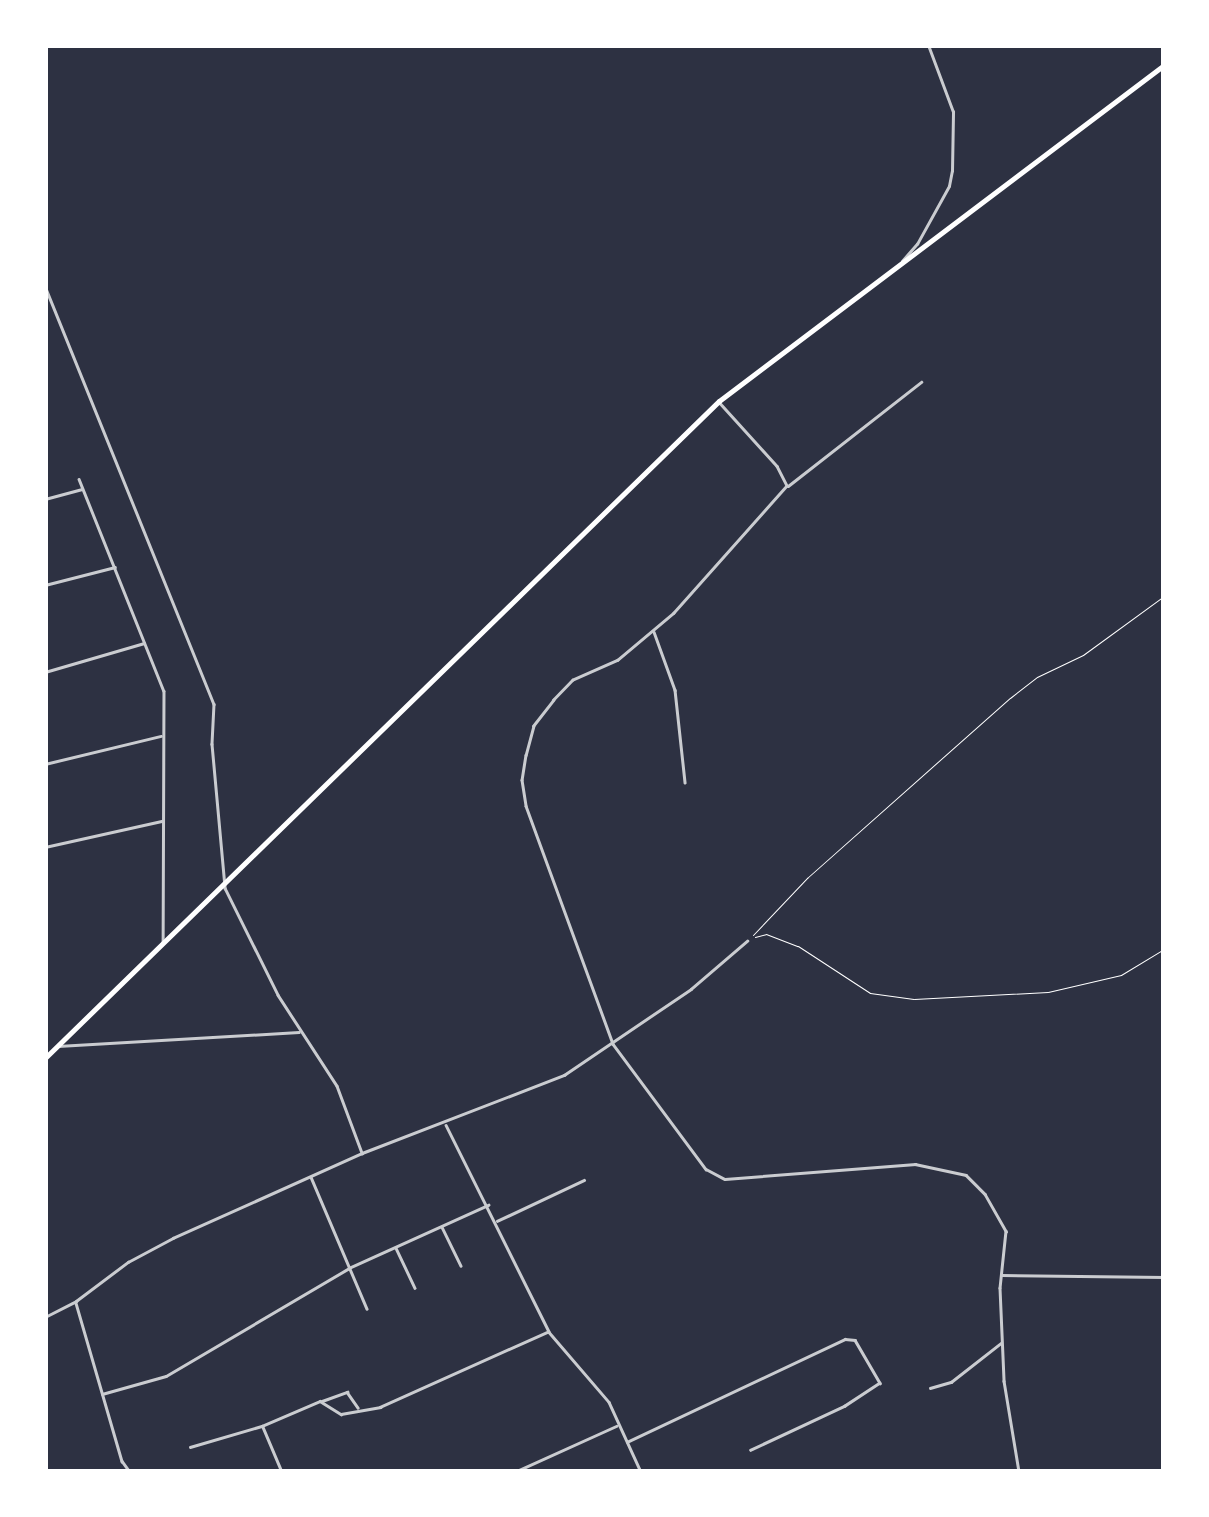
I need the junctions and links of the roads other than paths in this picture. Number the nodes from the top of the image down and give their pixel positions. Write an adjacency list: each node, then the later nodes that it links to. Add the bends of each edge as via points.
1 (928, 45): 3 (street, via 953,112 952,171 916,244)
2 (1164, 65): 3 (highway)
3 (897, 266): 6 (highway)
4 (45, 286): 21 (street, via 214,704)
5 (921, 382): 8 (street)
6 (719, 402): 8 (street, via 777,466); 21 (highway)
7 (79, 479): 9 (street)
8 (786, 486): 13 (street)
9 (82, 489): 10 (street); 11 (street)
10 (45, 499)
11 (115, 567): 12 (street); 14 (street)
12 (45, 585)
13 (654, 630): 18 (street, via 675,690); 25 (street, via 618,660 573,680 554,700 534,726 522,780)
14 (147, 642): 15 (street); 16 (street, via 164,690)
15 (45, 672)
16 (163, 736): 17 (street); 19 (street)
17 (45, 764)
18 (685, 782)
19 (161, 821): 20 (street); 23 (street)
20 (45, 847)
21 (224, 883): 23 (highway); 24 (street)
22 (748, 942): 25 (street)
23 (164, 943): 26 (highway)
24 (301, 1032): 26 (street); 29 (street, via 337,1086)
25 (613, 1044): 28 (street, via 564,1076); 38 (street, via 715,1175 904,1164 966,1174 1005,1224)
26 (57, 1046): 27 (highway)
27 (45, 1058)
28 (446, 1124): 29 (street); 32 (street)
29 (362, 1154): 30 (street)
30 (311, 1177): 37 (street); 41 (street, via 143,1254)
31 (584, 1180): 33 (street)
32 (488, 1205): 33 (street); 34 (street)
33 (496, 1221): 44 (street)
34 (442, 1226): 35 (street); 36 (street)
35 (396, 1246): 37 (street); 40 (street)
36 (461, 1266)
37 (350, 1268): 42 (street); 47 (street, via 166,1376)
38 (1000, 1274): 39 (street); 45 (street)
39 (1164, 1278)
40 (414, 1288)
41 (76, 1301): 43 (street); 47 (street)
42 (366, 1309)
43 (45, 1317)
44 (549, 1332): 49 (street, via 380,1407); 50 (street, via 591,1378)
45 (1002, 1342): 46 (street, via 950,1382); 59 (street)
46 (930, 1388)
47 (102, 1394): 56 (street)
48 (320, 1402): 49 (street, via 341,1414); 49 (street, via 347,1392); 51 (street)
49 (359, 1410)
50 (618, 1425): 52 (street); 55 (street)
51 (262, 1426): 53 (street); 57 (street)
52 (627, 1442): 54 (street, via 855,1340 880,1383); 58 (street)
53 (190, 1446)
54 (751, 1450)
55 (517, 1470)
56 (130, 1472)
57 (282, 1472)
58 (641, 1472)
59 (1019, 1472)

